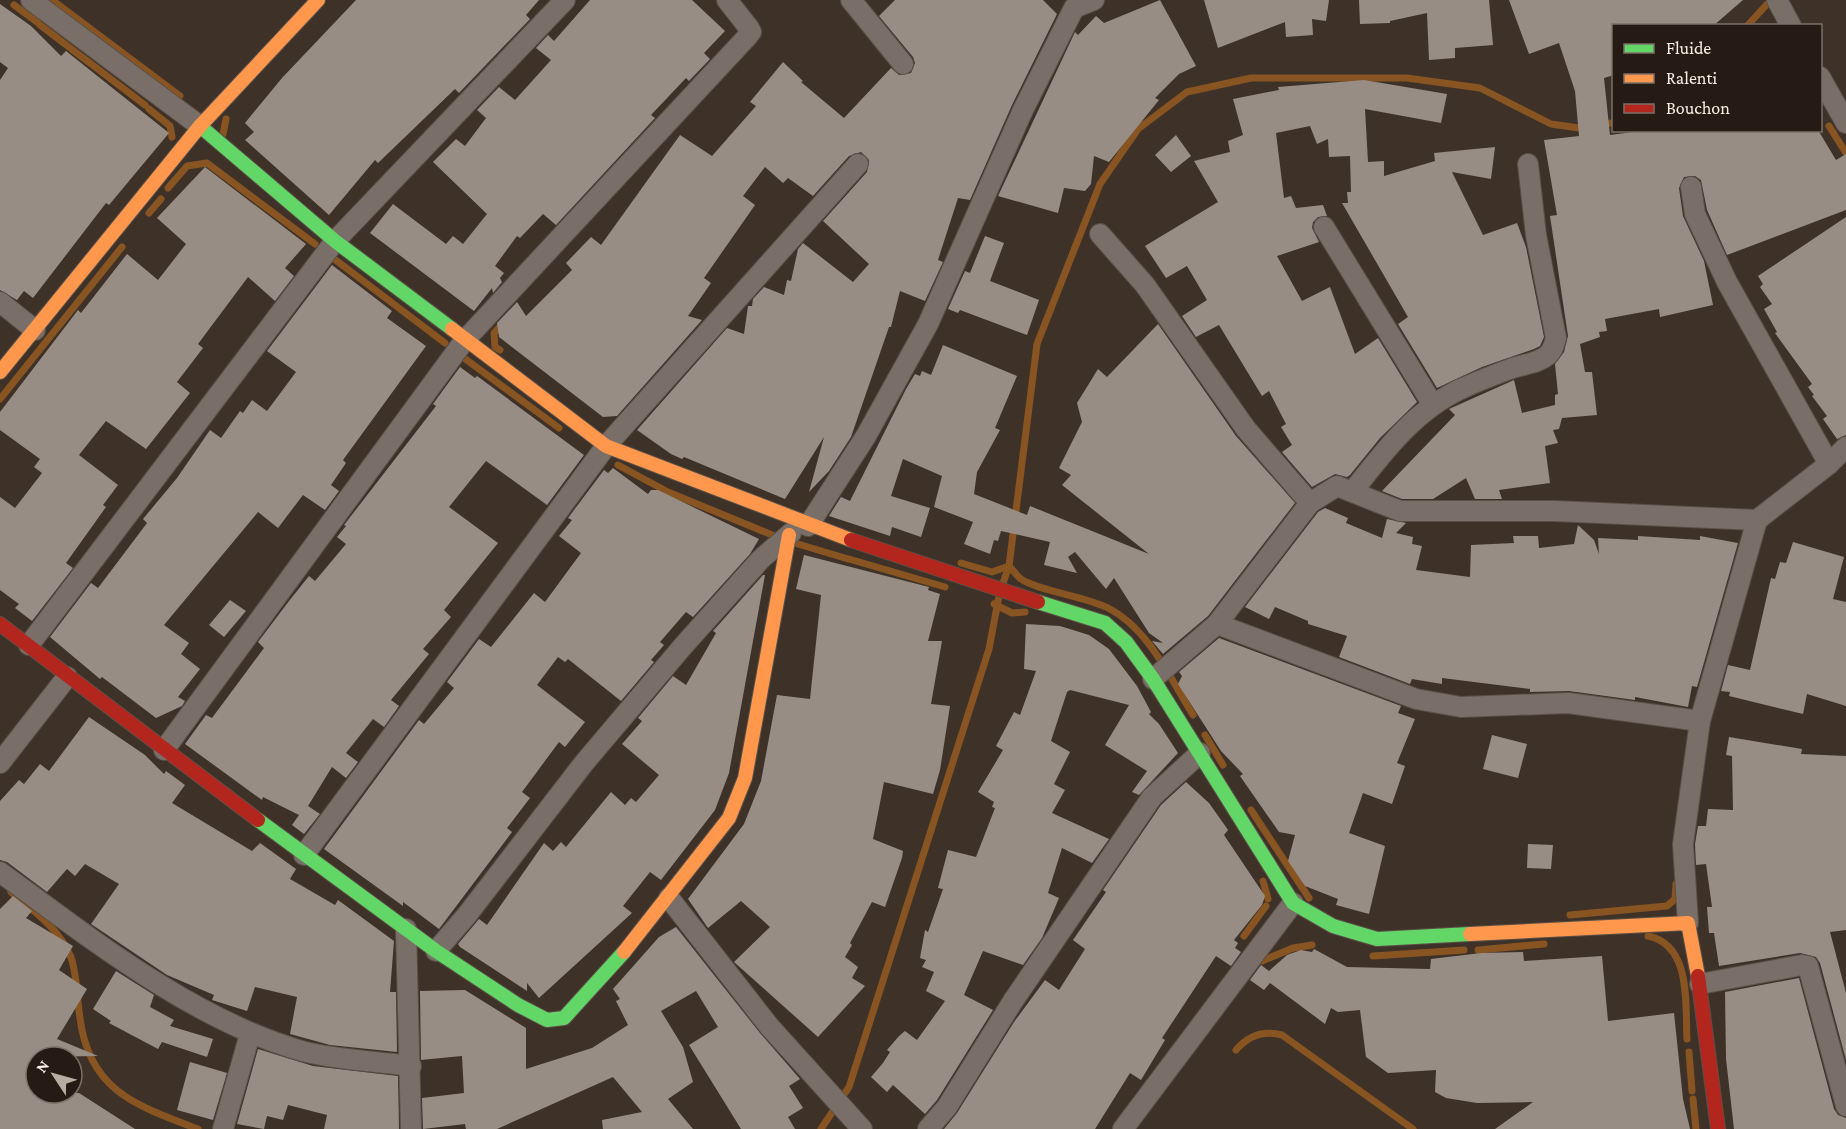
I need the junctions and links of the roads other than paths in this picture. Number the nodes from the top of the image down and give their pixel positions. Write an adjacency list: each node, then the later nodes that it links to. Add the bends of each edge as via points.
1 (31, 0): 13 (street)
2 (318, 0): 13 (street)
3 (565, 0): 19 (street)
4 (727, 0): 22 (street, via 751,32)
5 (852, 0): 10 (street)
6 (1094, 0): 8 (street)
7 (1777, 0): 9 (street)
8 (1071, 4): 31 (street, via 923,334 871,427)
9 (1790, 24)
10 (903, 64)
11 (1822, 79): 12 (street)
12 (1846, 123)
13 (200, 126): 19 (street); 21 (street)
14 (858, 164): 25 (street)
15 (1528, 164): 24 (street, via 1536,236 1556,338 1554,347 1537,362 1511,368)
16 (1691, 187): 27 (street, via 1695,214 1718,263)
17 (1324, 226): 24 (street)
18 (1100, 234): 29 (street, via 1145,285 1246,429)
19 (335, 240): 22 (street); 34 (street)
20 (0, 303): 21 (street)
21 (35, 330): 23 (street)
22 (464, 341): 25 (street); 38 (street)
23 (0, 372)
24 (1433, 405): 28 (street, via 1402,431)
25 (606, 446): 31 (street); 41 (street)
26 (1846, 447): 27 (street)
27 (1829, 464): 30 (street)
28 (1353, 491): 29 (street, via 1337,486); 30 (street, via 1400,511 1555,511)
29 (1310, 503): 33 (street)
30 (1757, 520): 37 (street)
31 (800, 528): 36 (street, via 1104,623 1126,642); 43 (street, via 745,778 729,818); 47 (street, via 761,559 669,663 584,763)
32 (0, 624): 34 (street)
33 (1217, 624): 36 (street); 37 (street, via 1416,699 1461,707 1568,703)
34 (29, 645): 35 (street)
35 (67, 677): 38 (street); 40 (street)
36 (1153, 678): 39 (street)
37 (1700, 721): 45 (street, via 1683,844)
38 (164, 750): 41 (street)
39 (1200, 753): 44 (street); 55 (street, via 1152,796 1013,1000 947,1107)
40 (0, 763)
41 (304, 855): 46 (street)
42 (0, 872): 49 (street, via 139,969)
43 (669, 898): 47 (street, via 564,1018 547,1020 518,1005); 54 (street, via 769,1026)
44 (1293, 903): 45 (street, via 1316,920 1344,932 1377,939); 56 (street)
45 (1688, 923): 48 (street)
46 (406, 928): 47 (street); 50 (street)
47 (436, 951)
48 (1700, 984): 51 (street, via 1808,966); 57 (street)
49 (250, 1034): 50 (street, via 304,1052); 52 (street)
50 (411, 1066): 53 (street)
51 (1846, 1106)
52 (223, 1129)
53 (411, 1129)
54 (862, 1129)
55 (928, 1129)
56 (1123, 1129)
57 (1718, 1129)

